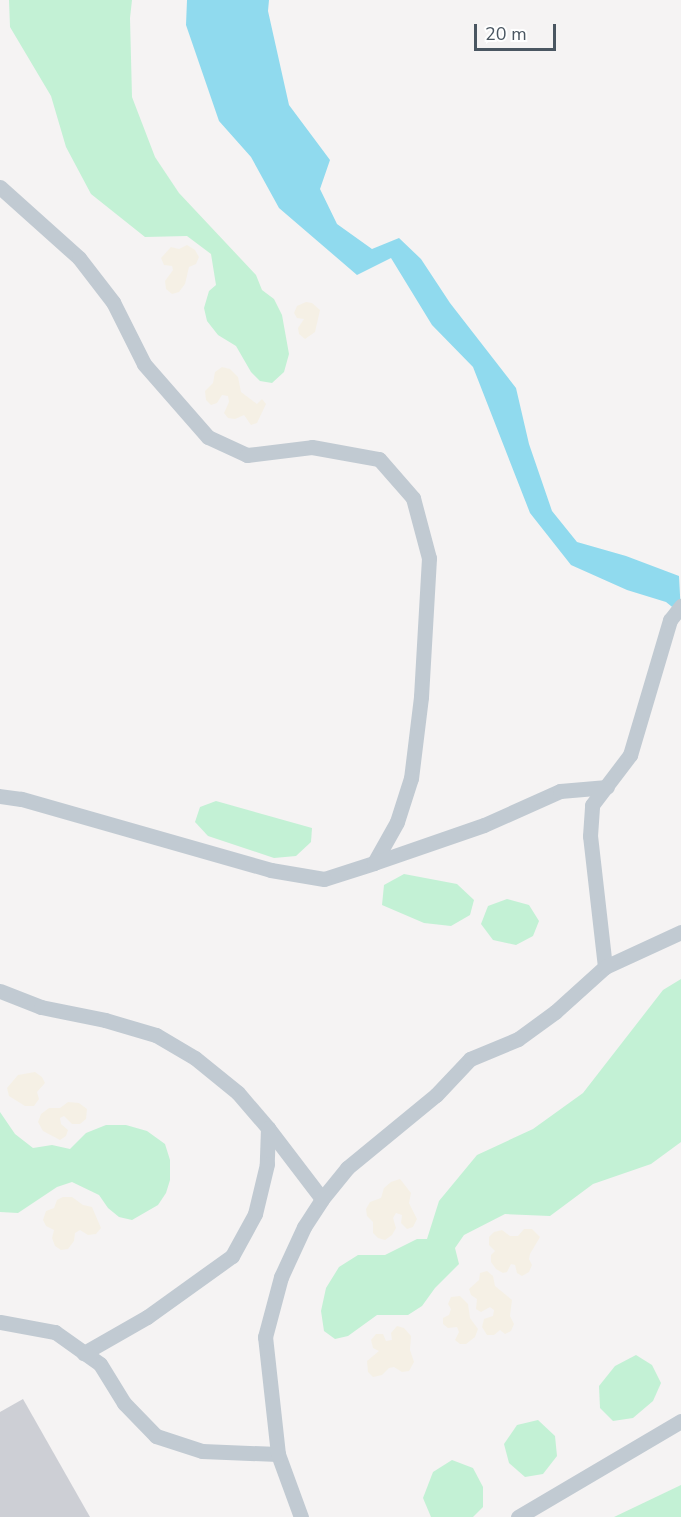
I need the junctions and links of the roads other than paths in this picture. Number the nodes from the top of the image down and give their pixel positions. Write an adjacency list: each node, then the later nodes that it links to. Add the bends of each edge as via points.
1 (0, 187): 5 (lane, via 79,258 112,302 144,364 208,437 247,455 312,447 379,459 413,498 429,558 421,697 411,778 397,822)
2 (681, 606): 3 (lane, via 670,620 630,755)
3 (607, 787): 5 (lane, via 560,791 484,825); 7 (lane, via 592,805 590,836)
4 (0, 796): 5 (lane, via 271,870 324,879)
5 (374, 862)
6 (681, 932): 7 (lane)
7 (605, 967): 10 (lane, via 518,1039 470,1059 436,1095 347,1168)
8 (0, 991): 9 (lane, via 41,1007 156,1035 195,1058 237,1093)
9 (268, 1128): 10 (lane); 12 (lane, via 267,1164 255,1214 232,1256 147,1317)
10 (322, 1199): 14 (lane, via 281,1276 265,1337)
11 (0, 1322): 12 (lane, via 55,1332)
12 (84, 1353): 14 (lane, via 100,1364 124,1403 156,1436 202,1451)
13 (681, 1421): 16 (lane)
14 (278, 1454): 15 (lane)
15 (301, 1517)
16 (518, 1517)

